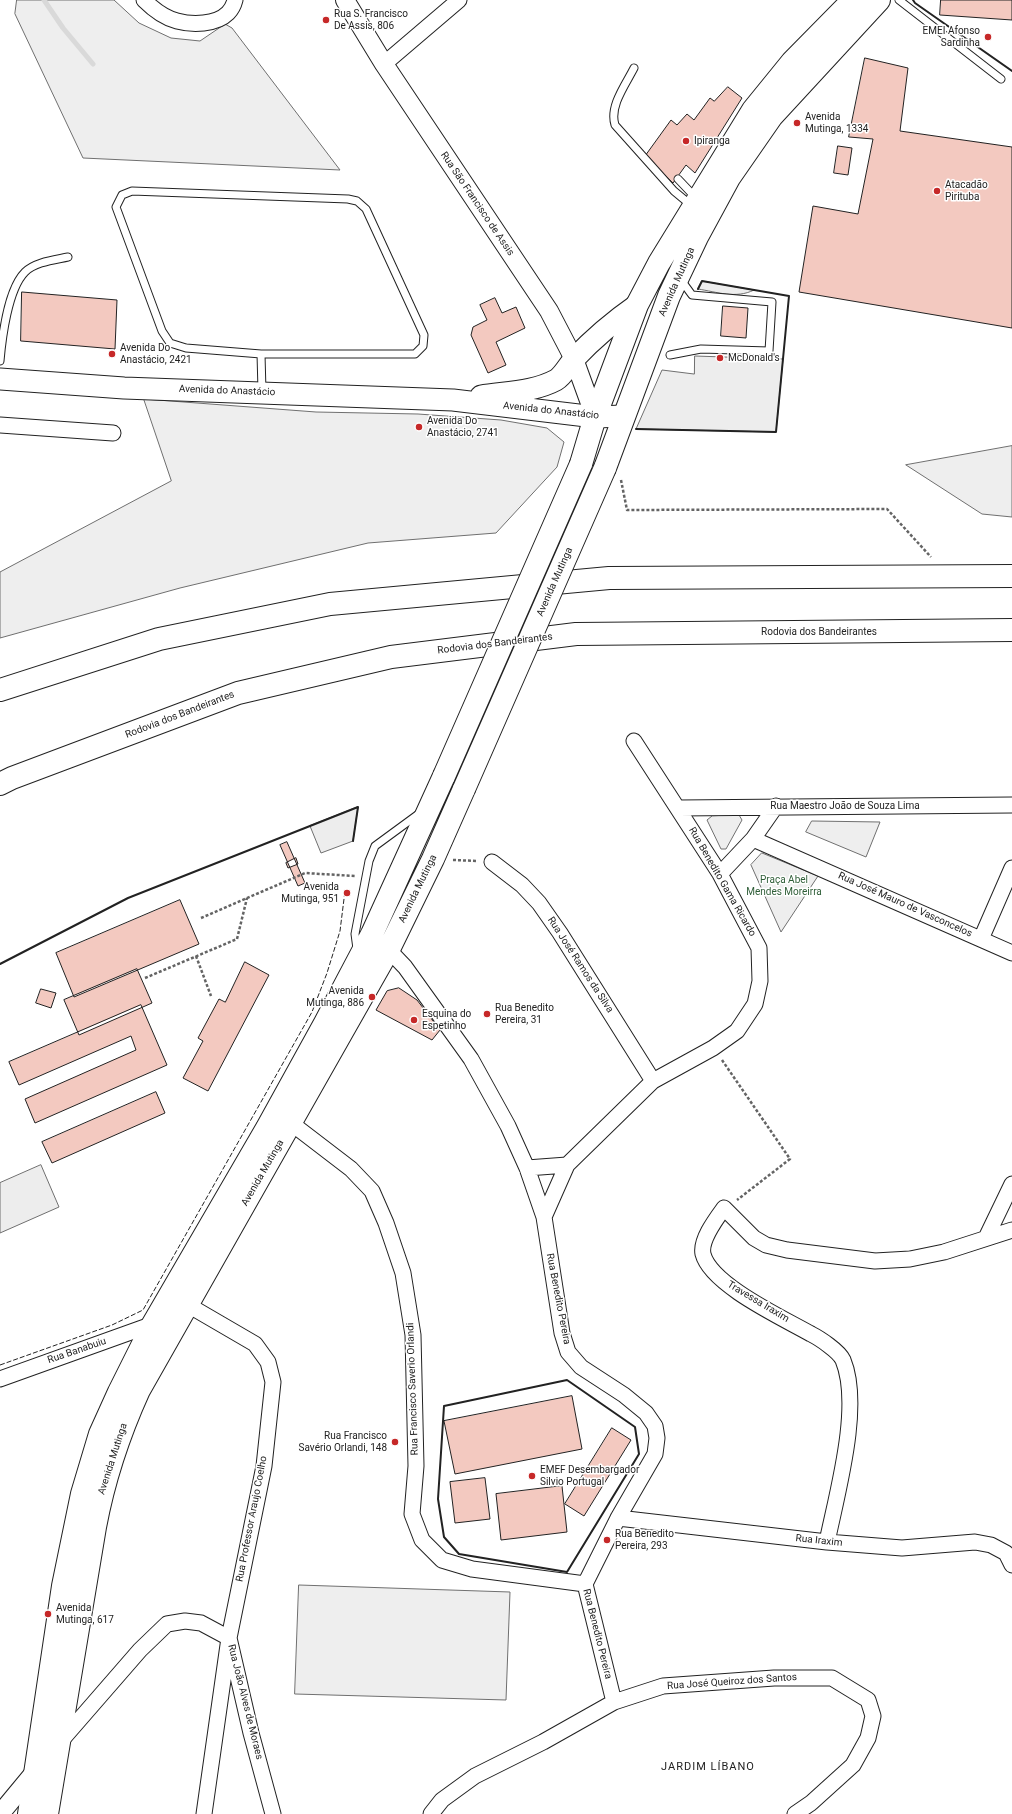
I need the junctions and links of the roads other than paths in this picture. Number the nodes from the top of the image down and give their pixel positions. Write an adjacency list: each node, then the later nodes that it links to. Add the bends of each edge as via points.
1 (144, 0): 2 (street, via 154,10 177,21 194,23 213,21 228,14)
2 (235, 0)
3 (345, 0): 8 (street, Rua São Francisco de Assis)
4 (459, 0): 8 (street)
5 (853, 0): 12 (main road, Avenida Mutinga, via 792,62 732,137)
6 (879, 0): 14 (main road, Avenida Mutinga, via 772,116 729,178)
7 (899, 0): 10 (lane)
8 (384, 64): 18 (street, Rua São Francisco de Assis, via 549,311)
9 (634, 68): 12 (lane, via 615,106 615,124 674,191)
10 (1001, 79)
11 (678, 179): 12 (lane)
12 (696, 204): 15 (main road, Avenida Mutinga, via 659,263)
13 (68, 257): 19 (lane, via 40,264 25,272 17,284 8,310)
14 (679, 276): 17 (lane, via 692,296 772,302 769,351 701,350); 20 (main road, Avenida Mutinga)
15 (637, 305): 18 (main road, Avenida do Anastácio); 20 (main road, via 645,314 648,325); 25 (main road, Avenida Mutinga)
16 (261, 354): 16 (lane, via 415,354 423,346 424,335 366,209 358,201 348,199 132,191 122,195 116,207 162,331 170,343 186,348); 22 (lane)
17 (670, 355)
18 (574, 359): 23 (main road, Avenida do Anastácio, via 558,379 549,383 521,390); 25 (street, Rua São Francisco de Assis)
19 (0, 361)
20 (642, 369): 24 (main road, Avenida Mutinga)
21 (0, 379): 22 (main road, Avenida do Anastácio, via 124,388)
22 (262, 393): 23 (main road, Avenida do Anastácio)
23 (453, 400): 25 (main road, Avenida do Anastácio)
24 (624, 416): 25 (main road, Avenida do Anastácio); 43 (main road, Avenida Mutinga, bridge, via 612,471)
25 (595, 417): 33 (main road, Avenida Mutinga, bridge, via 581,464)
26 (0, 425): 27 (street)
27 (113, 433)
28 (1012, 576): 30 (main road, via 609,578 330,604 159,639)
29 (1012, 630): 32 (main road, Rodovia dos Bandeirantes, via 576,634 391,657 238,693)
30 (0, 690)
31 (634, 741): 36 (street, Rua Benedito Gama Ricardo)
32 (0, 784)
33 (432, 804): 41 (main road, Avenida Mutinga); 45 (lane, via 375,846 369,861 355,934)
34 (1012, 805): 35 (street, Rua Maestro João de Souza Lima)
35 (776, 806): 36 (street, Rua Maestro João de Souza Lima); 37 (street)
36 (679, 808): 40 (street, Rua Benedito Gama Ricardo)
37 (753, 839): 40 (street); 42 (street, Rua José Mauro de Vasconcelos)
38 (492, 862): 46 (street, Rua José Ramos da Silva, via 522,885 539,903)
39 (1012, 868): 42 (street)
40 (720, 874): 46 (street, Rua Benedito Gama Ricardo, via 759,948 760,981 755,1004 737,1031 713,1048)
41 (372, 934): 43 (street, Rua Benedito Pereira); 45 (main road, Avenida Mutinga)
42 (981, 939): 44 (street, Rua José Mauro de Vasconcelos)
43 (389, 949): 48 (main road, Avenida Mutinga); 50 (street, Rua Benedito Pereira, via 405,967 471,1059 508,1126)
44 (1012, 953)
45 (358, 958): 47 (main road, Avenida Mutinga)
46 (653, 1081): 49 (street, Rua Benedito Gama Ricardo)
47 (292, 1082): 48 (street); 56 (main road, Avenida Mutinga)
48 (291, 1123): 55 (main road, Avenida Mutinga); 61 (street, Rua Francisco Saverio Orlandi, via 351,1169 372,1191 403,1273 413,1335 416,1466 412,1514 422,1540 442,1560 472,1569)
49 (567, 1165): 50 (street); 52 (street, Rua Benedito Gama Ricardo)
50 (527, 1168): 52 (street, Rua Benedito Pereira)
51 (1012, 1184): 54 (street)
52 (544, 1217): 58 (street, Rua Benedito Pereira, via 562,1333 568,1352 581,1367 646,1413 655,1426 655,1454)
53 (1012, 1230): 54 (street)
54 (986, 1238): 59 (street, Travessa Iraxim, via 944,1252 910,1259 875,1261 838,1258 766,1244 754,1238 724,1208 708,1230 703,1253 710,1268 730,1287 821,1339 842,1358 849,1377 850,1411)
55 (188, 1305): 56 (street); 62 (street, Rua Professor Araujo Coelho, via 255,1344 268,1362 273,1382 264,1466); 64 (main road, Avenida Mutinga, via 139,1390 124,1424 101,1497)
56 (153, 1324): 57 (street, Rua Banabuiu); 65 (main road, Avenida Mutinga, via 118,1392 100,1434 82,1494 63,1586)
57 (0, 1378)
58 (618, 1518): 59 (street, Rua Iraxim); 61 (street, Rua Benedito Pereira)
59 (827, 1542): 60 (street, Rua Iraxim, via 902,1548 975,1542 991,1545 1006,1552)
60 (1012, 1564)
61 (585, 1584): 63 (street, Rua Benedito Pereira)
62 (229, 1638): 64 (street, Rua João Alves de Moraes, via 201,1623 185,1621 167,1624 140,1650); 69 (street, Rua Professor Araujo Coelho); 70 (street, Rua João Alves de Moraes)
63 (614, 1702): 71 (street, Rua José Queiroz dos Santos, via 550,1739 475,1776 442,1800); 72 (street, Rua José Queiroz dos Santos, via 663,1686 774,1678 832,1678 851,1689 868,1700 873,1716 868,1738 853,1765)
64 (58, 1745): 65 (street, Rua João Alves de Moraes); 68 (main road, Avenida Mutinga)
65 (34, 1773): 66 (street); 67 (main road, Avenida Mutinga)
66 (0, 1814)
67 (28, 1814)
68 (47, 1814)
69 (204, 1814)
70 (273, 1814)
71 (431, 1814)
72 (795, 1814)

